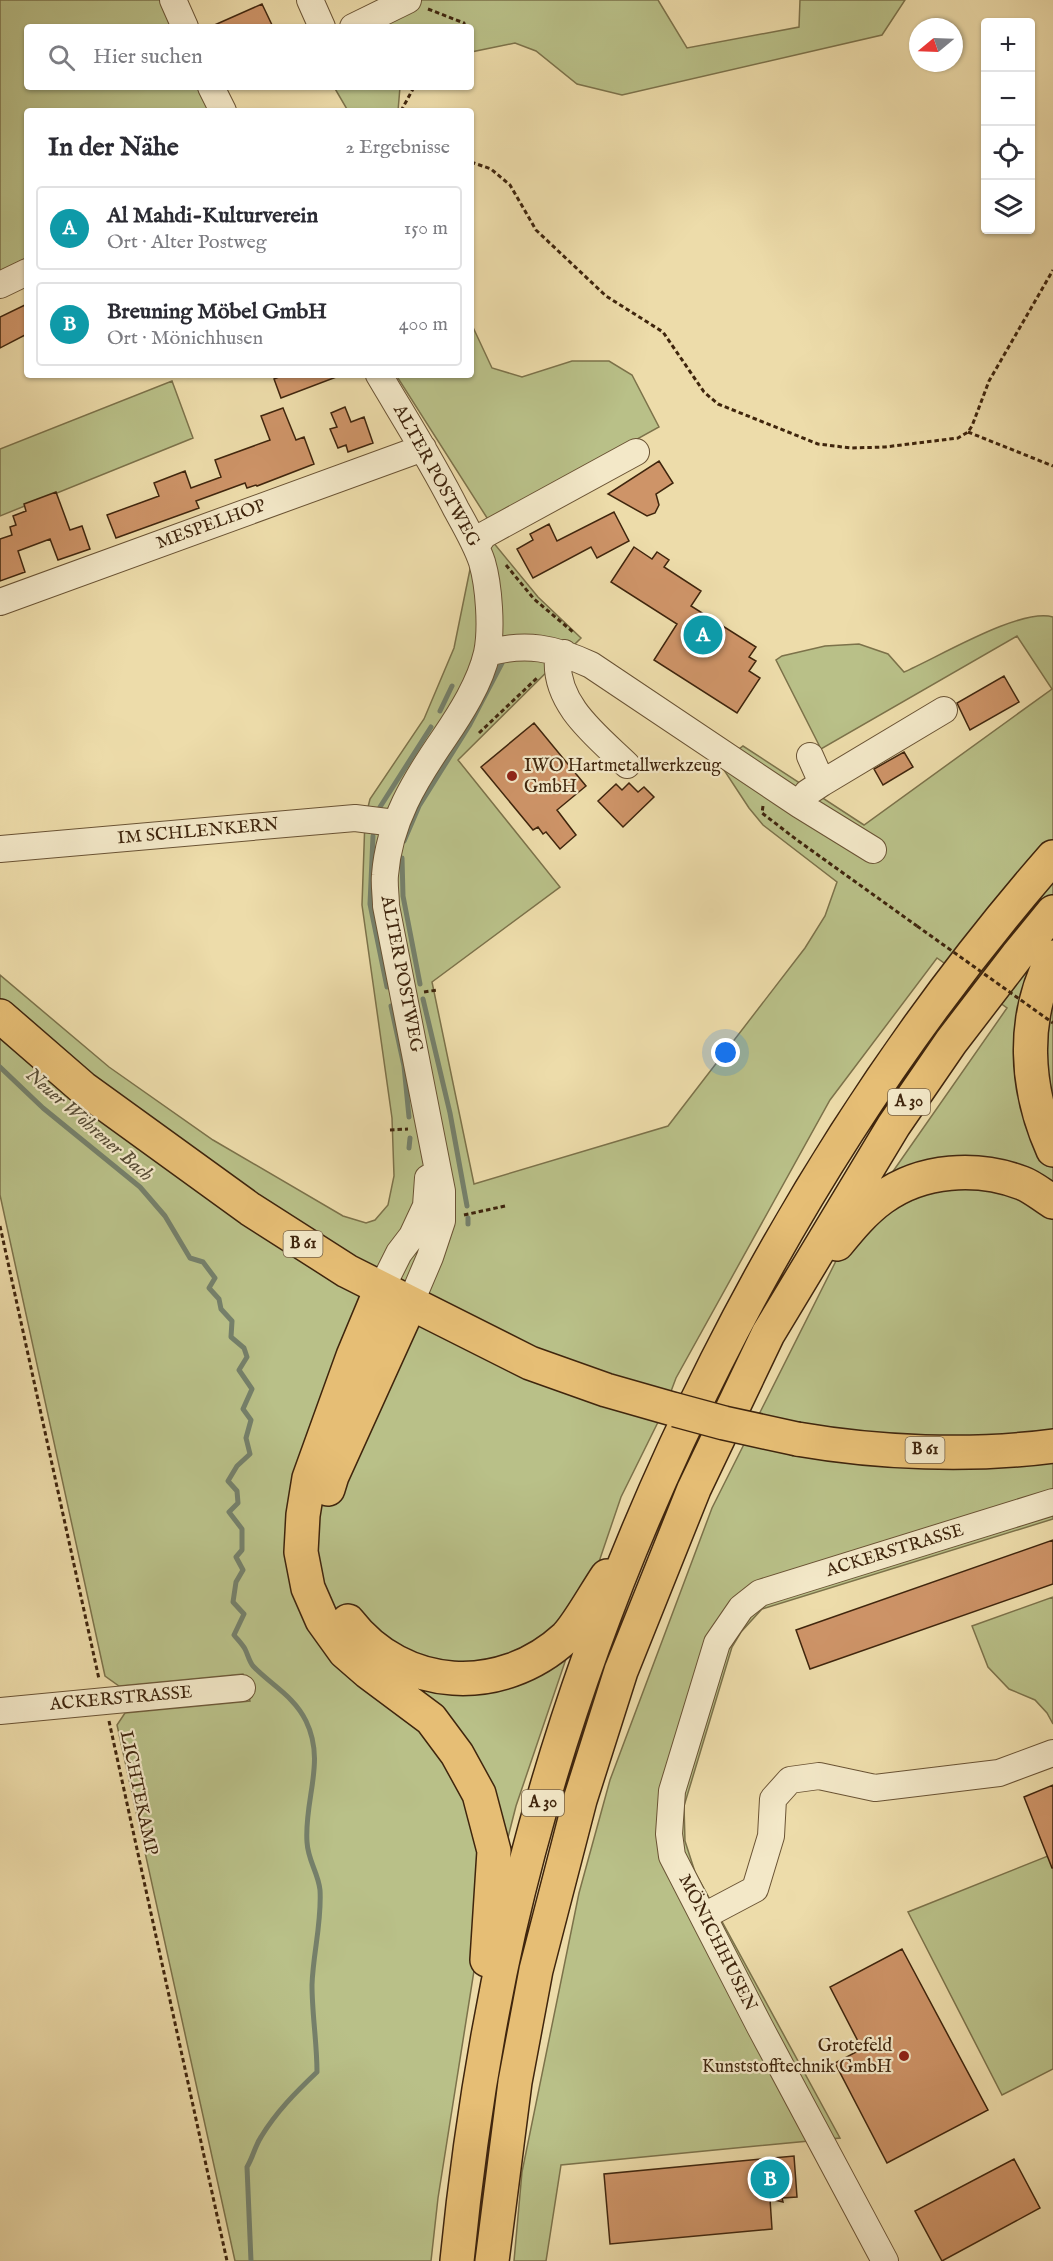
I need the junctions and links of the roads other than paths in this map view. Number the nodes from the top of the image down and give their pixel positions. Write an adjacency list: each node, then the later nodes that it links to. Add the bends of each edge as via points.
1 (173, 0): 4 (street)
2 (310, 0): 5 (street)
3 (416, 3): 6 (street)
4 (184, 24)
5 (321, 24)
6 (362, 24)
7 (24, 273): 8 (street)
8 (0, 285)
9 (381, 378): 10 (street, ALTER POSTWEG)
10 (423, 448): 12 (street, ALTER POSTWEG); 13 (street, MESPELHOP)
11 (636, 452): 12 (street, via 484,535)
12 (476, 546): 14 (street, ALTER POSTWEG, via 489,603)
13 (0, 602)
14 (487, 653): 15 (street, via 508,647 530,647); 21 (street, ALTER POSTWEG, via 456,720 421,772)
15 (564, 653): 18 (street, via 558,658 557,672 579,719); 20 (street, via 591,665)
16 (944, 710): 19 (street)
17 (810, 756): 19 (street)
18 (627, 765)
19 (822, 783): 20 (street, via 807,793)
20 (800, 805): 23 (street)
21 (395, 823): 22 (street, IM SCHLENKERN, via 355,818); 28 (street, ALTER POSTWEG, via 384,875 386,906)
22 (0, 849)
23 (873, 850)
24 (1053, 857): 36 (main road, A 30, via 921,1025 860,1113 785,1234 730,1333)
25 (1053, 912): 33 (main road, A 30, via 951,1042 894,1125)
26 (1053, 957): 29 (main road, via 1031,1020 1030,1072 1038,1110)
27 (0, 1016): 31 (main road, B 61, via 83,1088 243,1204 300,1243)
28 (432, 1139): 31 (street, ALTER POSTWEG, via 426,1206); 32 (street, ALTER POSTWEG, via 442,1191 442,1221)
29 (1053, 1150)
30 (1053, 1202): 33 (main road, via 1024,1183 992,1174 966,1171 921,1179 882,1197 856,1221)
31 (381, 1289): 32 (main road, B 61); 42 (main road, via 309,1478 301,1552 308,1588 321,1620 345,1652 432,1719 479,1794 494,1851)
32 (410, 1304): 34 (main road, B 61, bridge, via 530,1363 606,1390 724,1423 846,1448 961,1452); 36 (main road, via 332,1476 322,1509 325,1569 333,1597 370,1647 410,1670 467,1680 489,1677 532,1661 567,1636)
33 (786, 1306): 44 (main road, A 30, via 768,1334 694,1489 621,1671 580,1800 536,1970 514,2082)
34 (1053, 1446)
35 (1053, 1502): 37 (street, ACKERSTRASSE, via 760,1593)
36 (639, 1527): 42 (main road, A 30, via 550,1778 509,1930)
37 (741, 1608): 41 (street, MÖNICHHUSEN, via 717,1643 672,1791 672,1856)
38 (242, 1688): 39 (street, ACKERSTRASSE)
39 (0, 1711)
40 (1053, 1753): 41 (street, via 999,1773 875,1788 819,1776 790,1780 773,1799 771,1836 755,1888)
41 (704, 1916): 45 (street, MÖNICHHUSEN)
42 (479, 2088): 43 (main road, A 30)
43 (457, 2261)
44 (492, 2261)
45 (885, 2261)

